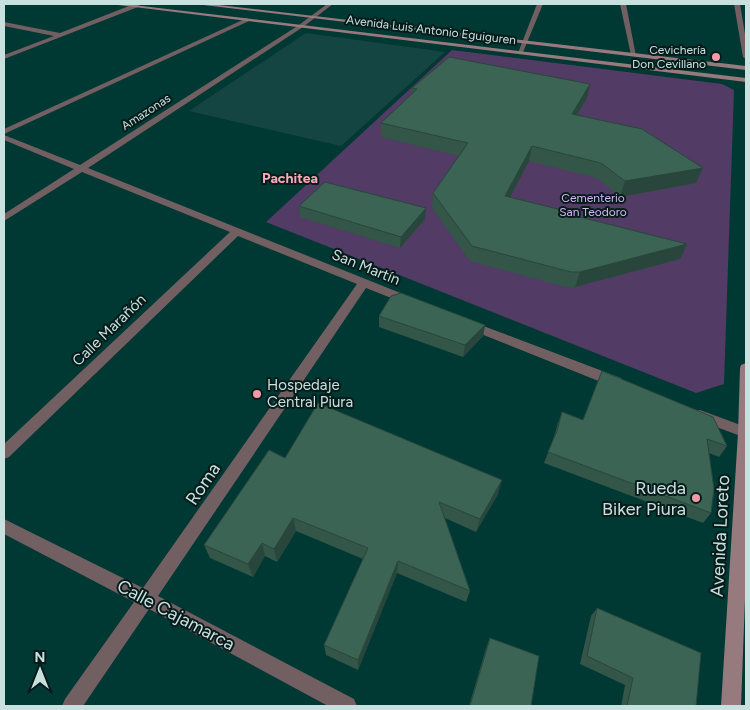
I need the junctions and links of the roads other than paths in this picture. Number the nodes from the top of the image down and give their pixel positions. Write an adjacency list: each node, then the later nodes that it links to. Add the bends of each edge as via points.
1 (113, 4): 7 (main road, Avenida Luis Antonio Eguiguren)
2 (198, 4): 8 (main road, Avenida Luis Antonio Eguiguren)
3 (330, 4): 8 (street, Amazonas)
4 (540, 4): 13 (street)
5 (623, 4): 15 (street)
6 (737, 4): 17 (street)
7 (136, 5): 9 (main road, Avenida Luis Antonio Eguiguren); 12 (street)
8 (313, 17): 11 (street, Amazonas); 13 (main road, Avenida Luis Antonio Eguiguren)
9 (247, 20): 11 (main road, Avenida Luis Antonio Eguiguren); 20 (street)
10 (4, 24): 12 (street)
11 (301, 26): 14 (main road, Avenida Luis Antonio Eguiguren); 22 (street, Amazonas)
12 (61, 35): 16 (street)
13 (524, 42): 14 (street); 15 (main road, Avenida Luis Antonio Eguiguren)
14 (520, 52): 19 (main road, Avenida Luis Antonio Eguiguren)
15 (634, 55): 18 (main road, Avenida Luis Antonio Eguiguren)
16 (4, 57)
17 (746, 57)
18 (746, 68)
19 (746, 80)
20 (4, 132)
21 (4, 137): 22 (street, San Martín)
22 (80, 168): 23 (street, Amazonas); 24 (street, San Martín)
23 (4, 218)
24 (237, 231): 25 (street, San Martín); 32 (street, Calle Marañón)
25 (364, 283): 26 (street, San Martín); 34 (street, Roma)
26 (418, 304)
27 (455, 319): 29 (street)
28 (746, 368): 31 (main road, Avenida Loreto)
29 (627, 387)
30 (691, 412): 31 (street)
31 (746, 433): 37 (main road, Avenida Loreto)
32 (4, 453)
33 (4, 526): 34 (street, Calle Cajamarca)
34 (147, 599): 35 (street, Roma); 36 (street, Calle Cajamarca)
35 (72, 706)
36 (347, 706)
37 (731, 706)

